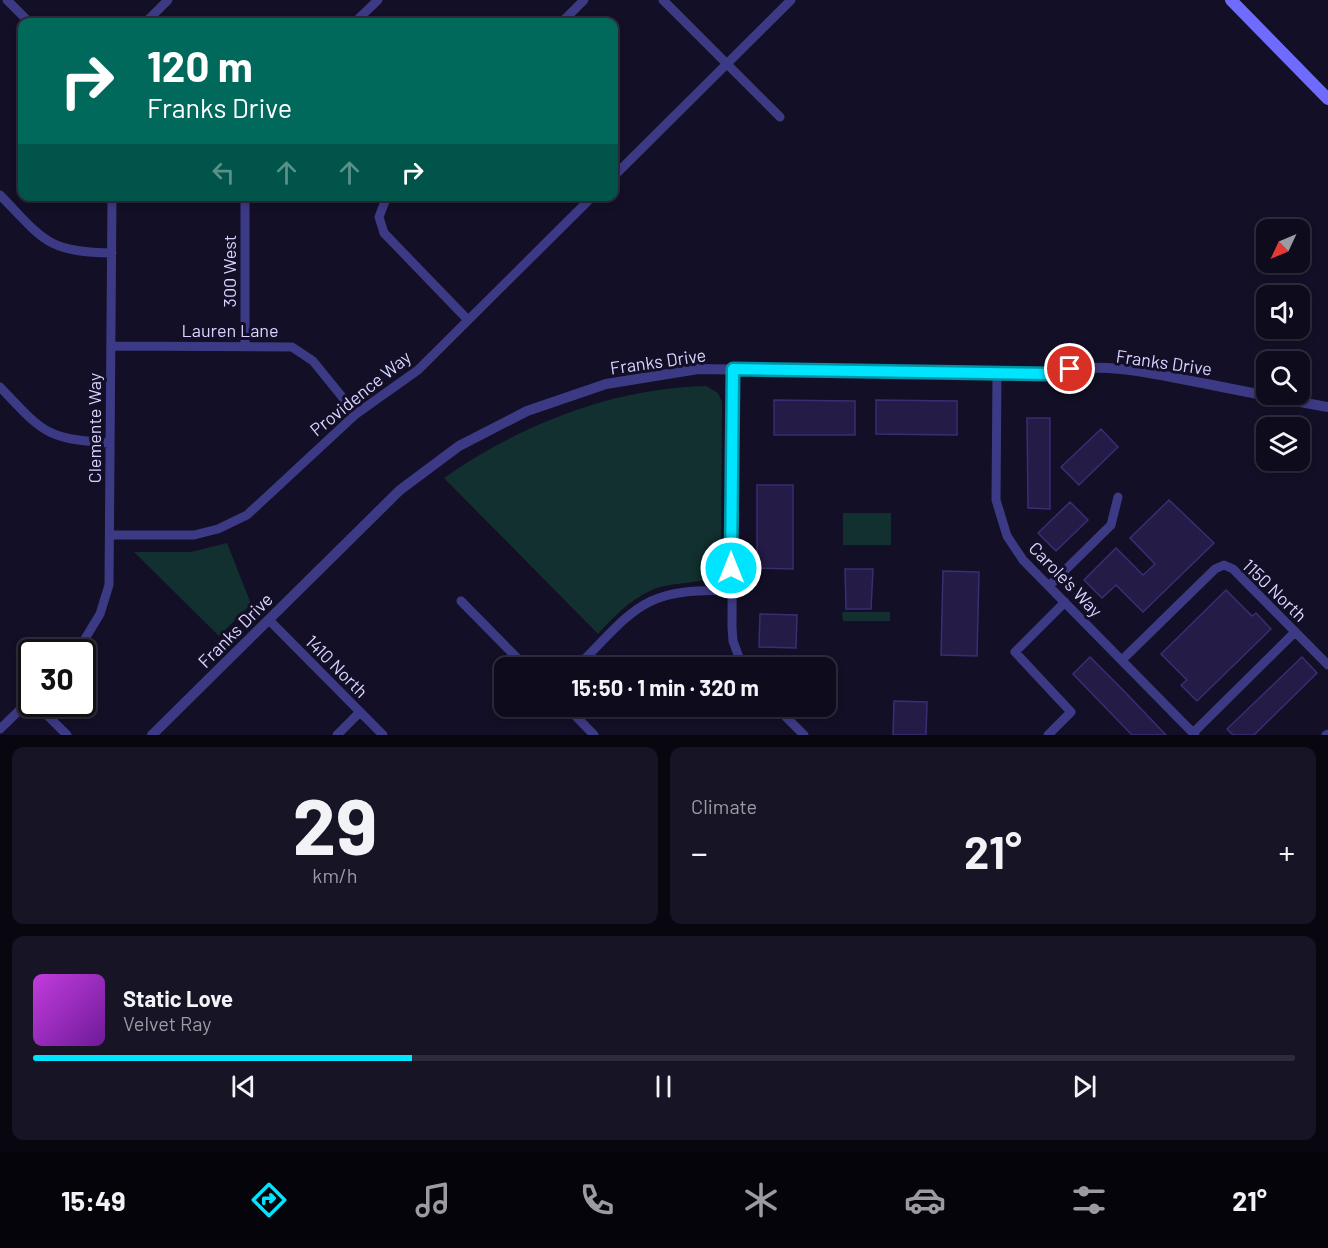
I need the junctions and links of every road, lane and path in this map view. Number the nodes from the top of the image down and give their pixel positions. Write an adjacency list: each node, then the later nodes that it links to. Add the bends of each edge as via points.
1 (7, 0): 8 (street)
2 (168, 0): 9 (street)
3 (378, 0): 10 (street)
4 (584, 0): 11 (street)
5 (663, 0): 12 (street)
6 (791, 0): 12 (street)
7 (1231, 0): 13 (main road)
8 (25, 18)
9 (150, 18)
10 (359, 18)
11 (566, 18)
12 (726, 64): 14 (street); 15 (street)
13 (1328, 99)
14 (780, 117)
15 (618, 172)
16 (0, 195): 21 (street, via 52,244 79,252)
17 (112, 201): 21 (street, Clemente Way)
18 (245, 201): 24 (street, 300 West)
19 (384, 201): 22 (street, via 379,217 388,238)
20 (588, 201): 22 (street, Providence Way)
21 (112, 253): 23 (street, Clemente Way)
22 (468, 320): 29 (street, Providence Way, via 418,370)
23 (111, 346): 24 (street, Lauren Lane); 30 (street, Clemente Way)
24 (245, 346): 29 (street, Lauren Lane, via 286,346 304,352)
25 (733, 369): 26 (street, Franks Drive); 34 (street); 37 (street, Franks Drive, via 698,369 606,384 553,400 480,434 400,490)
26 (997, 373): 28 (street, Franks Drive, via 1135,371); 33 (street, Carole's Way, via 998,512 1016,550)
27 (0, 387): 30 (street, via 41,429 68,440)
28 (1328, 407)
29 (356, 414): 32 (street, Providence Way, via 261,504 230,525 194,535)
30 (109, 443): 32 (street, Clemente Way)
31 (1119, 497): 33 (street, via 1111,525)
32 (111, 535): 39 (street, Clemente Way, via 109,585)
33 (1049, 586): 36 (street, Carole's Way)
34 (731, 591): 41 (street, via 681,591 644,603); 42 (street, via 733,641)
35 (461, 601): 40 (street)
36 (1065, 602): 43 (street, Carole's Way); 58 (street, via 1015,652 1071,712)
37 (269, 620): 46 (street, 1410 North); 53 (street, Franks Drive)
38 (1295, 632): 43 (street, 1150 North, via 1224,565 1215,569); 44 (street, 1150 North); 51 (street)
39 (86, 639)
40 (516, 657)
41 (587, 657)
42 (738, 657)
43 (1122, 660): 51 (street, Carole's Way)
44 (1328, 665)
45 (18, 712): 50 (street)
46 (360, 712): 54 (street); 55 (street, 1410 North)
47 (49, 717): 52 (street)
48 (577, 717): 56 (street)
49 (786, 717): 57 (street)
50 (0, 729)
51 (1194, 734)
52 (67, 735)
53 (152, 735)
54 (337, 735)
55 (383, 735)
56 (594, 735)
57 (804, 735)
58 (1048, 735)

